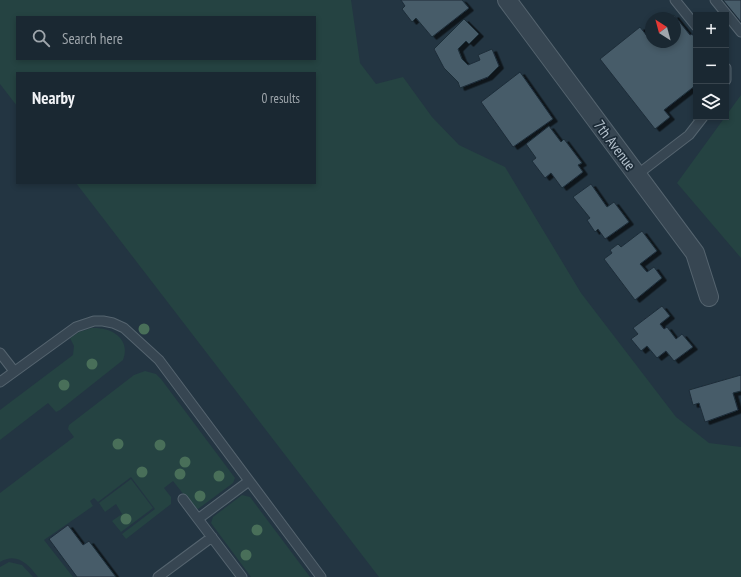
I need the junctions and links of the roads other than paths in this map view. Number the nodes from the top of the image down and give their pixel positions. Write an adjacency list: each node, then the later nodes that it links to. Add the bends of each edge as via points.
1 (507, 0): 7 (street, 7th Avenue)
2 (675, 0): 4 (lane)
3 (715, 0): 5 (lane)
4 (693, 22)
5 (741, 32)
6 (701, 120): 7 (lane, via 689,135)
7 (638, 174): 8 (street, 7th Avenue, via 694,253)
8 (709, 297)
9 (0, 353): 10 (lane)
10 (14, 371): 11 (lane); 12 (lane, via 76,327 94,321 114,323 133,335 155,356)
11 (0, 382)
12 (249, 481): 14 (lane); 18 (lane)
13 (183, 499): 14 (lane)
14 (198, 519): 15 (lane)
15 (212, 537): 16 (lane); 17 (lane)
16 (158, 577)
17 (242, 577)
18 (321, 577)

